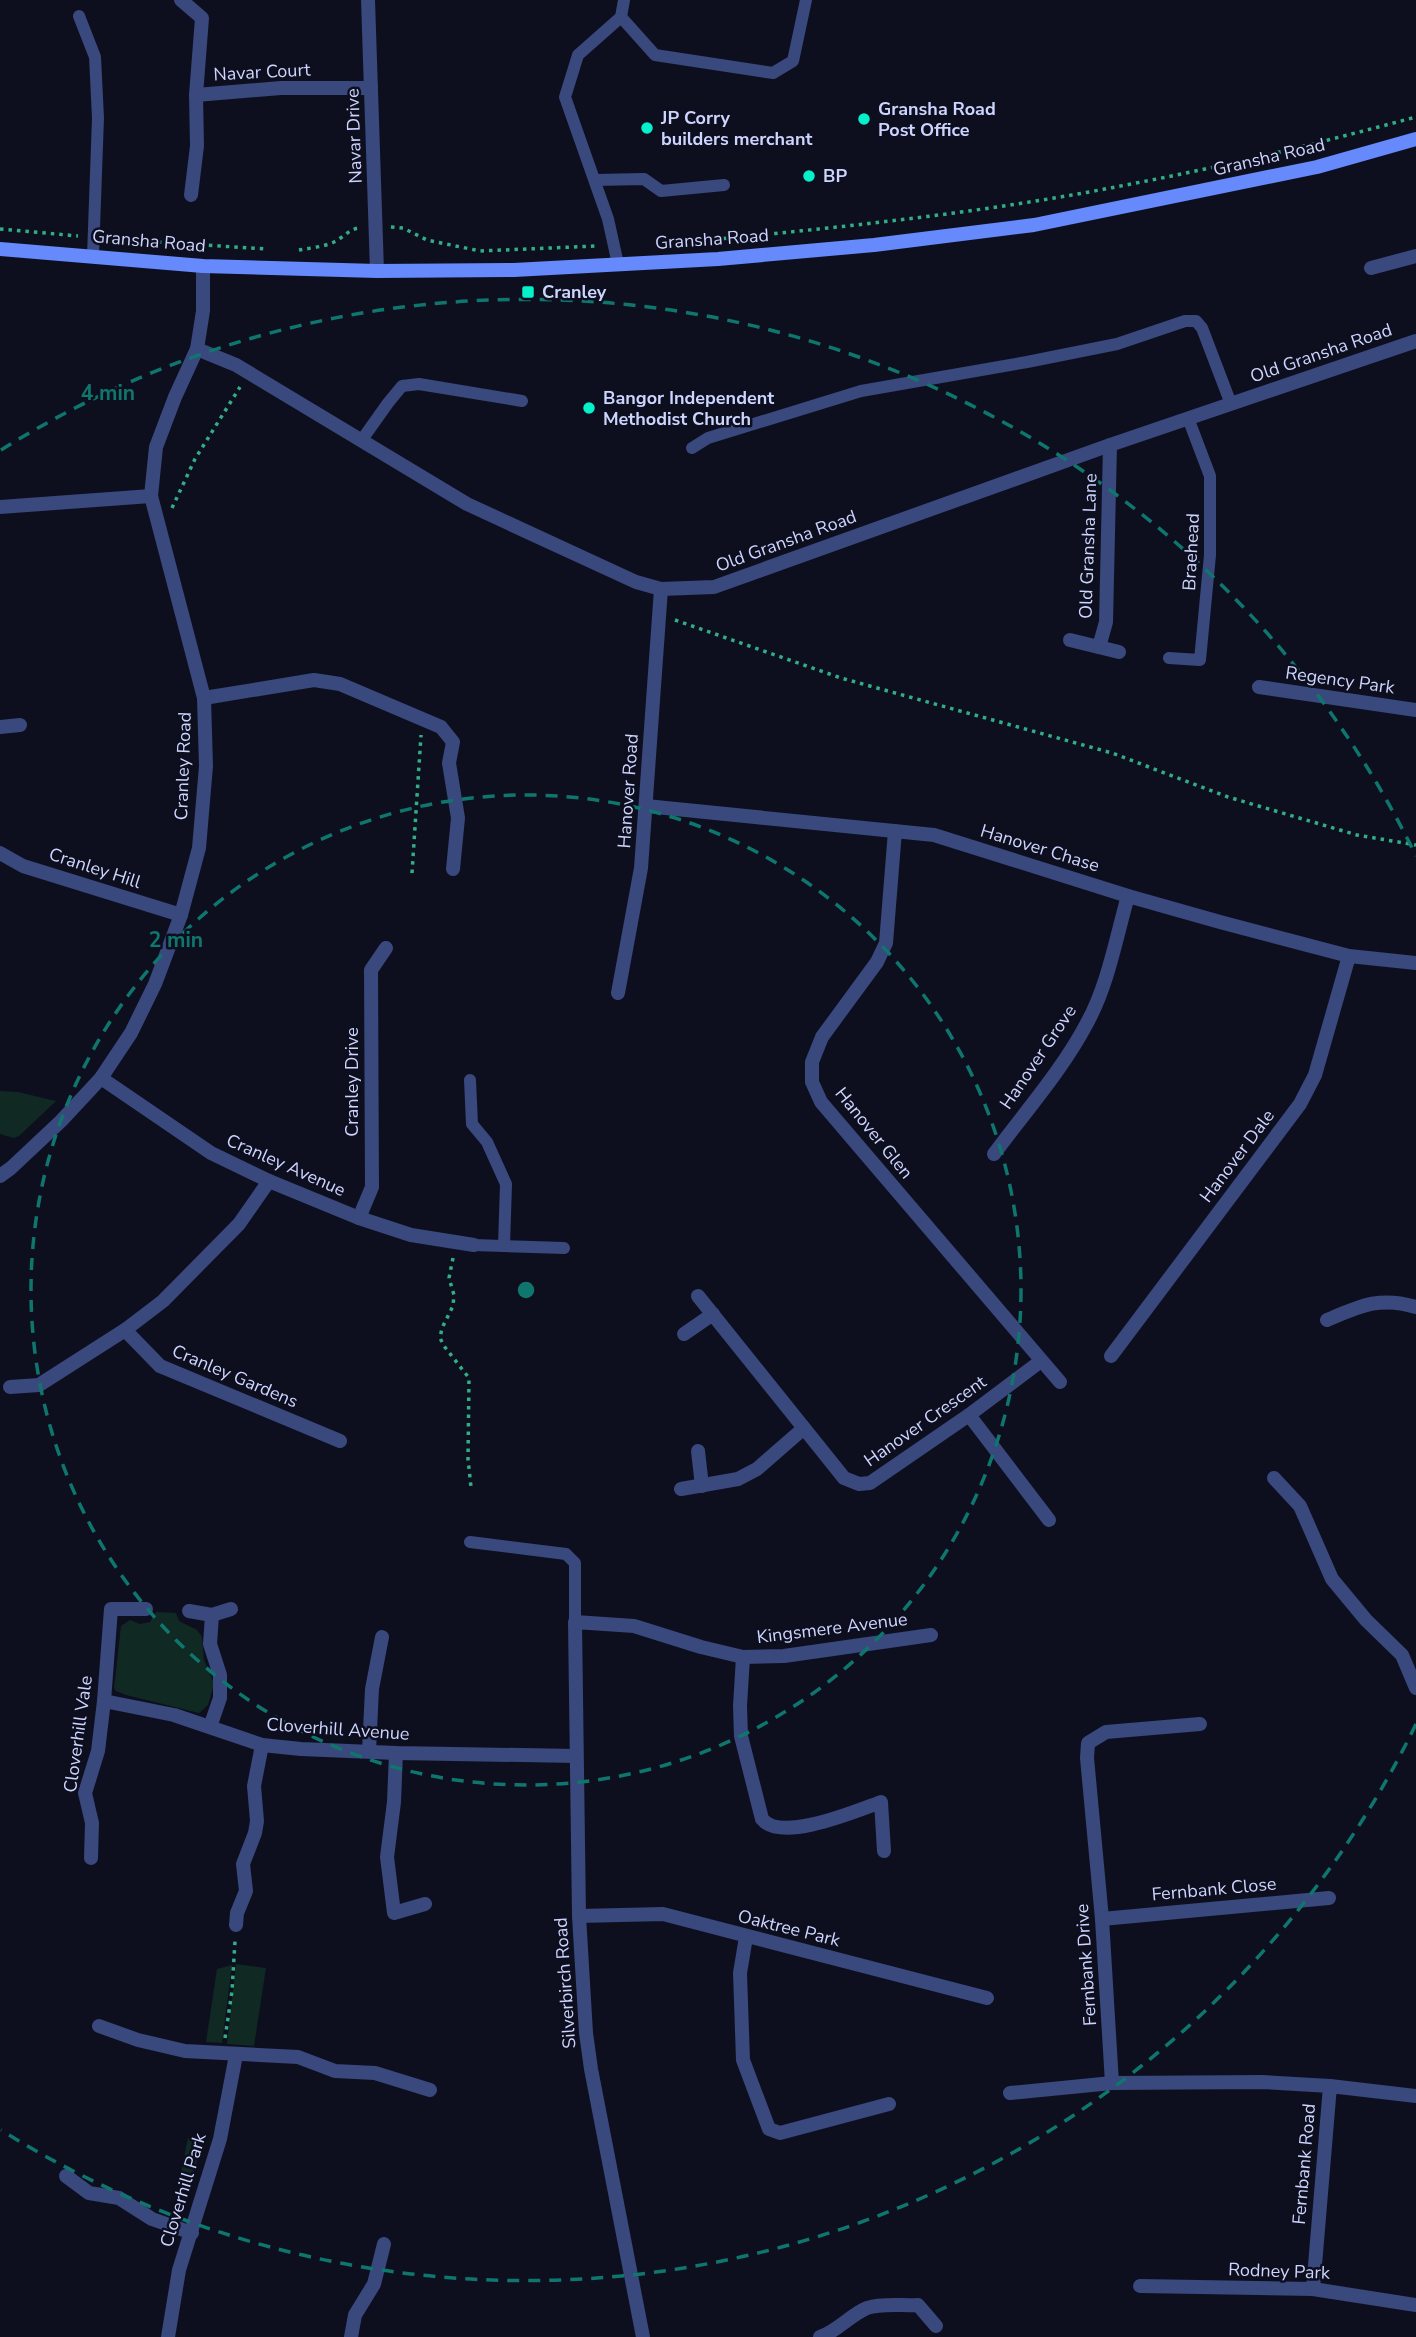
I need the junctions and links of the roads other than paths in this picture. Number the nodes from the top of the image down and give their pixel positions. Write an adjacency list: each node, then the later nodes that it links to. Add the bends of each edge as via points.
1 (181, 0): 8 (street, Navar Court, via 202,18)
2 (368, 0): 7 (street, Navar Drive)
3 (624, 0): 6 (lane)
4 (806, 0): 6 (lane, via 793,61 773,73 655,55)
5 (79, 16): 14 (lane, via 95,57 99,118)
6 (621, 17): 10 (lane, via 578,55 565,97)
7 (371, 88): 8 (street, Navar Court, via 281,88); 19 (street, Navar Drive)
8 (196, 95): 12 (street, Navar Court, via 197,146)
9 (1416, 139): 16 (street, Gransha Road, via 1317,167 1034,225 874,245)
10 (595, 180): 11 (lane, via 644,179 661,191); 16 (lane)
11 (724, 185)
12 (191, 195)
13 (0, 249): 14 (street, Gransha Road)
14 (93, 256): 17 (street, Gransha Road)
15 (1416, 256): 18 (street)
16 (618, 264): 19 (street, Gransha Road)
17 (203, 266): 19 (street, Gransha Road); 21 (street, Cranley Road)
18 (1371, 268)
19 (377, 271)
20 (1415, 345): 23 (street, Old Gransha Road)
21 (197, 349): 25 (street, Old Gransha Road, via 236,365); 28 (street, Cranley Road, via 156,447)
22 (522, 401): 25 (lane, via 419,384 402,386)
23 (1231, 404): 24 (street, Old Gransha Road); 27 (lane, via 1202,328 1196,321 1185,321 1117,344 861,391 708,438)
24 (1188, 418): 26 (street, Old Gransha Road); 34 (lane, Braehead, via 1210,475 1210,555 1200,660)
25 (361, 441): 30 (street, Old Gransha Road, via 467,504 636,582)
26 (1110, 445): 30 (street, Old Gransha Road, via 714,587); 32 (street, Old Gransha Lane, via 1107,622)
27 (692, 448)
28 (150, 496): 29 (street); 36 (street, Cranley Road)
29 (0, 507)
30 (661, 589): 40 (street, Hanover Road)
31 (1070, 639): 32 (street, Old Gransha Lane)
32 (1099, 647): 33 (street, Old Gransha Lane)
33 (1119, 652)
34 (1169, 658)
35 (1259, 687): 37 (street, Regency Park)
36 (204, 698): 43 (street, via 314,680 340,684 441,727 453,742 449,763 458,818); 45 (street, Cranley Road, via 206,766 199,848)
37 (1416, 710)
38 (20, 725): 39 (street)
39 (0, 727)
40 (646, 806): 41 (street, Hanover Chase); 49 (street, Hanover Road, via 641,867)
41 (895, 831): 44 (street, Hanover Chase, via 934,835); 67 (street, Hanover Glen, via 886,943 822,1037 813,1062 813,1082 821,1102)
42 (0, 853): 45 (street, Cranley Hill, via 23,866)
43 (453, 869)
44 (1128, 896): 47 (street, Hanover Chase); 52 (street, Hanover Grove, via 1100,996 1088,1022)
45 (181, 915): 50 (street, Cranley Road, via 131,1033)
46 (386, 948): 56 (street, Cranley Drive, via 372,970 372,1187)
47 (1349, 956): 48 (street, Hanover Chase); 66 (street, Hanover Dale, via 1315,1075 1300,1104)
48 (1416, 963)
49 (618, 993)
50 (101, 1078): 54 (street, Cranley Road); 55 (street, Cranley Avenue, via 211,1153)
51 (470, 1080): 58 (lane, via 472,1124 506,1184)
52 (994, 1154)
53 (0, 1155): 54 (street)
54 (6, 1172)
55 (269, 1181): 56 (street, Cranley Avenue); 64 (street, via 239,1224 163,1301)
56 (359, 1218): 57 (street, Cranley Avenue, via 411,1235)
57 (474, 1245): 58 (lane)
58 (504, 1247): 59 (lane)
59 (564, 1248)
60 (698, 1296): 62 (street, Hanover Crescent)
61 (1416, 1307): 63 (street, via 1396,1301 1366,1304)
62 (713, 1314): 65 (street); 71 (street, Hanover Crescent)
63 (1327, 1320)
64 (125, 1330): 69 (street, via 39,1385); 72 (street, Cranley Gardens, via 160,1366)
65 (684, 1334)
66 (1111, 1356)
67 (1041, 1361): 68 (street, Hanover Glen); 70 (street, Hanover Crescent)
68 (1060, 1382)
69 (9, 1387)
70 (969, 1415): 71 (street, Hanover Crescent, via 870,1483 859,1484 844,1478); 77 (street)
71 (804, 1429): 75 (street, via 757,1469 738,1479)
72 (340, 1441)
73 (698, 1451): 75 (street)
74 (1273, 1478): 87 (street, via 1300,1506 1332,1578 1402,1655)
75 (702, 1486): 76 (street)
76 (681, 1489)
77 (1049, 1520)
78 (470, 1542): 83 (lane, via 566,1554 575,1563)
79 (146, 1609): 88 (street, Cloverhill Vale, via 110,1609)
80 (231, 1609): 82 (street)
81 (189, 1611): 82 (street)
82 (212, 1615): 90 (street, via 210,1644 220,1675 220,1698)
83 (575, 1622): 86 (street, Kingsmere Avenue, via 634,1626); 94 (street, Silverbirch Road)
84 (931, 1635): 86 (street, Kingsmere Avenue, via 784,1656)
85 (382, 1637): 92 (street, via 372,1689)
86 (743, 1657): 95 (street, via 741,1736 767,1826 826,1822 881,1802)
87 (1416, 1688)
88 (104, 1701): 90 (street, Cloverhill Avenue); 96 (street, Cloverhill Vale, via 98,1751 85,1793 92,1824)
89 (1200, 1724): 100 (street, Fernbank Drive, via 1106,1732 1088,1743)
90 (210, 1727): 91 (street, Cloverhill Avenue)
91 (262, 1745): 92 (street, Cloverhill Avenue); 101 (street, via 254,1786 257,1821 243,1864 246,1891)
92 (369, 1751): 93 (street, Cloverhill Avenue)
93 (396, 1753): 94 (street, Cloverhill Avenue); 98 (street, via 387,1857 394,1913)
94 (576, 1756): 99 (street, Silverbirch Road)
95 (884, 1851)
96 (91, 1858)
97 (1329, 1898): 100 (street, Fernbank Close)
98 (425, 1904)
99 (579, 1916): 102 (street, Oaktree Park, via 663,1914); 121 (street, Silverbirch Road, via 591,2069)
100 (1102, 1919): 106 (street, Fernbank Drive)
101 (236, 1925)
102 (746, 1937): 103 (street, Oaktree Park); 111 (street, via 740,1973 743,2060 769,2129 780,2133)
103 (987, 1998)
104 (99, 2026): 105 (street, via 185,2051)
105 (230, 2053): 108 (street, via 298,2057 335,2071 375,2073); 113 (street, Cloverhill Park, via 220,2139)
106 (1112, 2084): 107 (street); 109 (street)
107 (1330, 2086): 110 (street, Fernbank Road); 116 (street, Fernbank Road)
108 (430, 2090)
109 (1010, 2093)
110 (1416, 2096)
111 (889, 2104)
112 (66, 2176): 113 (street, via 89,2193 119,2198 152,2219)
113 (192, 2233): 119 (street, Cloverhill Park, via 179,2270)
114 (384, 2244): 120 (street, via 374,2284 355,2315)
115 (1140, 2286): 116 (street, Rodney Park)
116 (1313, 2289): 117 (street, Rodney Park)
117 (1416, 2305)
118 (936, 2326): 122 (street, via 918,2305 870,2306)
119 (168, 2337)
120 (351, 2337)
121 (643, 2337)
122 (820, 2337)

